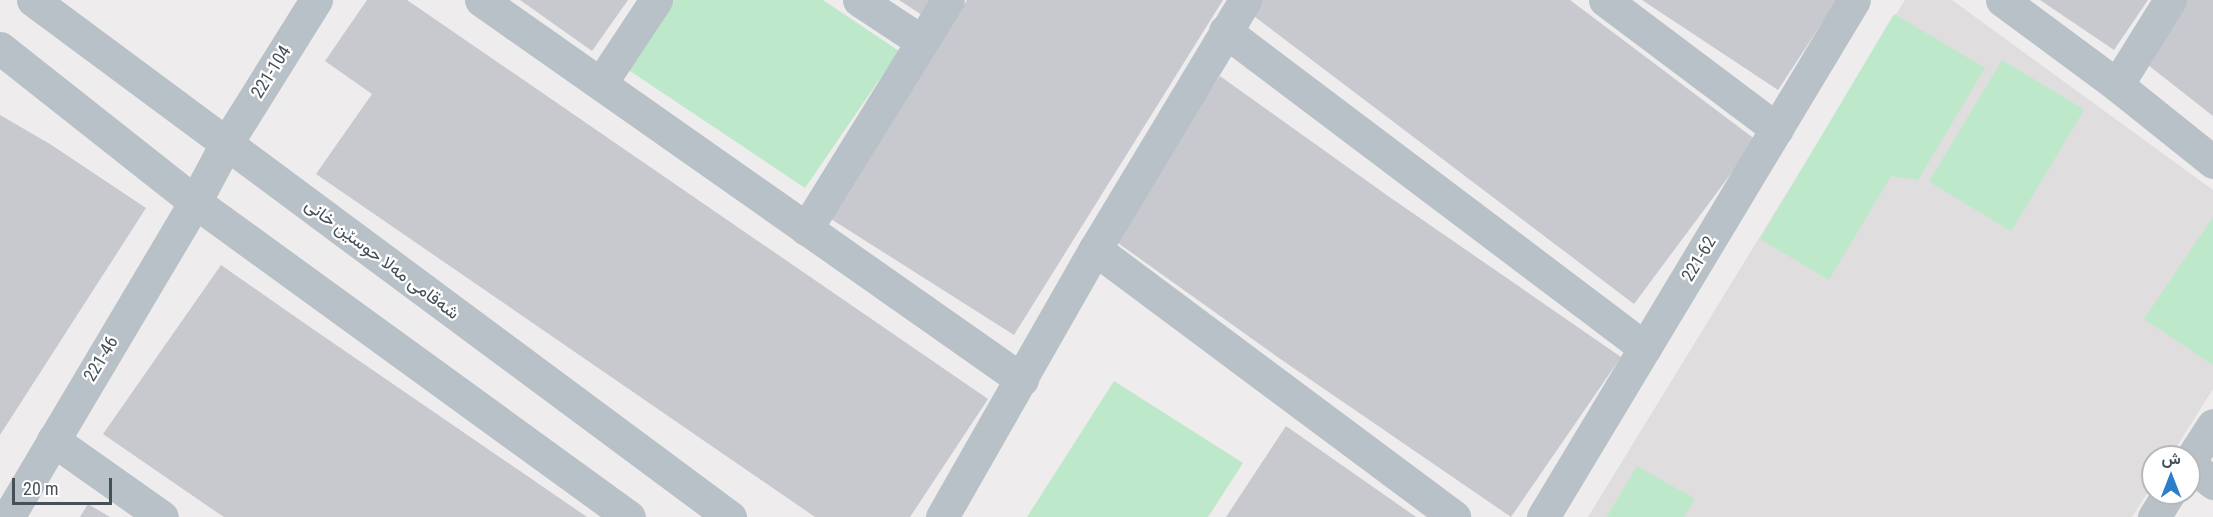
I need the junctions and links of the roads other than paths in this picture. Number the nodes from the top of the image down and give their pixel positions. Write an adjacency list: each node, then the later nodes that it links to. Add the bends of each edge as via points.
1 (33, 0): 18 (street, شەقامی مەلا حوسێن خانی)
2 (316, 0): 18 (street, 221-104)
3 (481, 0): 15 (street)
4 (656, 0): 15 (street)
5 (859, 0): 13 (street)
6 (948, 0): 13 (street)
7 (1245, 0): 12 (street)
8 (1605, 0): 17 (street)
9 (1854, 0): 17 (street, 221-62)
10 (2002, 0): 16 (street)
11 (2170, 0): 16 (street)
12 (1225, 31): 22 (street); 23 (street)
13 (921, 41): 21 (street)
14 (0, 48): 20 (street)
15 (601, 83): 21 (street)
16 (2117, 85): 19 (street)
17 (1777, 129): 23 (street, 221-62)
18 (226, 144): 20 (street, 221-104); 33 (street, شەقامی مەلا حوسێن خانی)
19 (2213, 162)
20 (195, 202): 26 (street, 221-46); 32 (street)
21 (806, 229): 24 (street)
22 (1095, 249): 24 (street); 35 (street)
23 (1645, 348): 36 (street, 221-62)
24 (1022, 380): 34 (street)
25 (2213, 425): 27 (street)
26 (53, 440): 30 (street, 221-46); 31 (street)
27 (2200, 445)
28 (2201, 473): 29 (street)
29 (2213, 483)
30 (8, 517)
31 (162, 517)
32 (628, 517)
33 (730, 517)
34 (942, 517)
35 (1454, 517)
36 (1543, 517)

